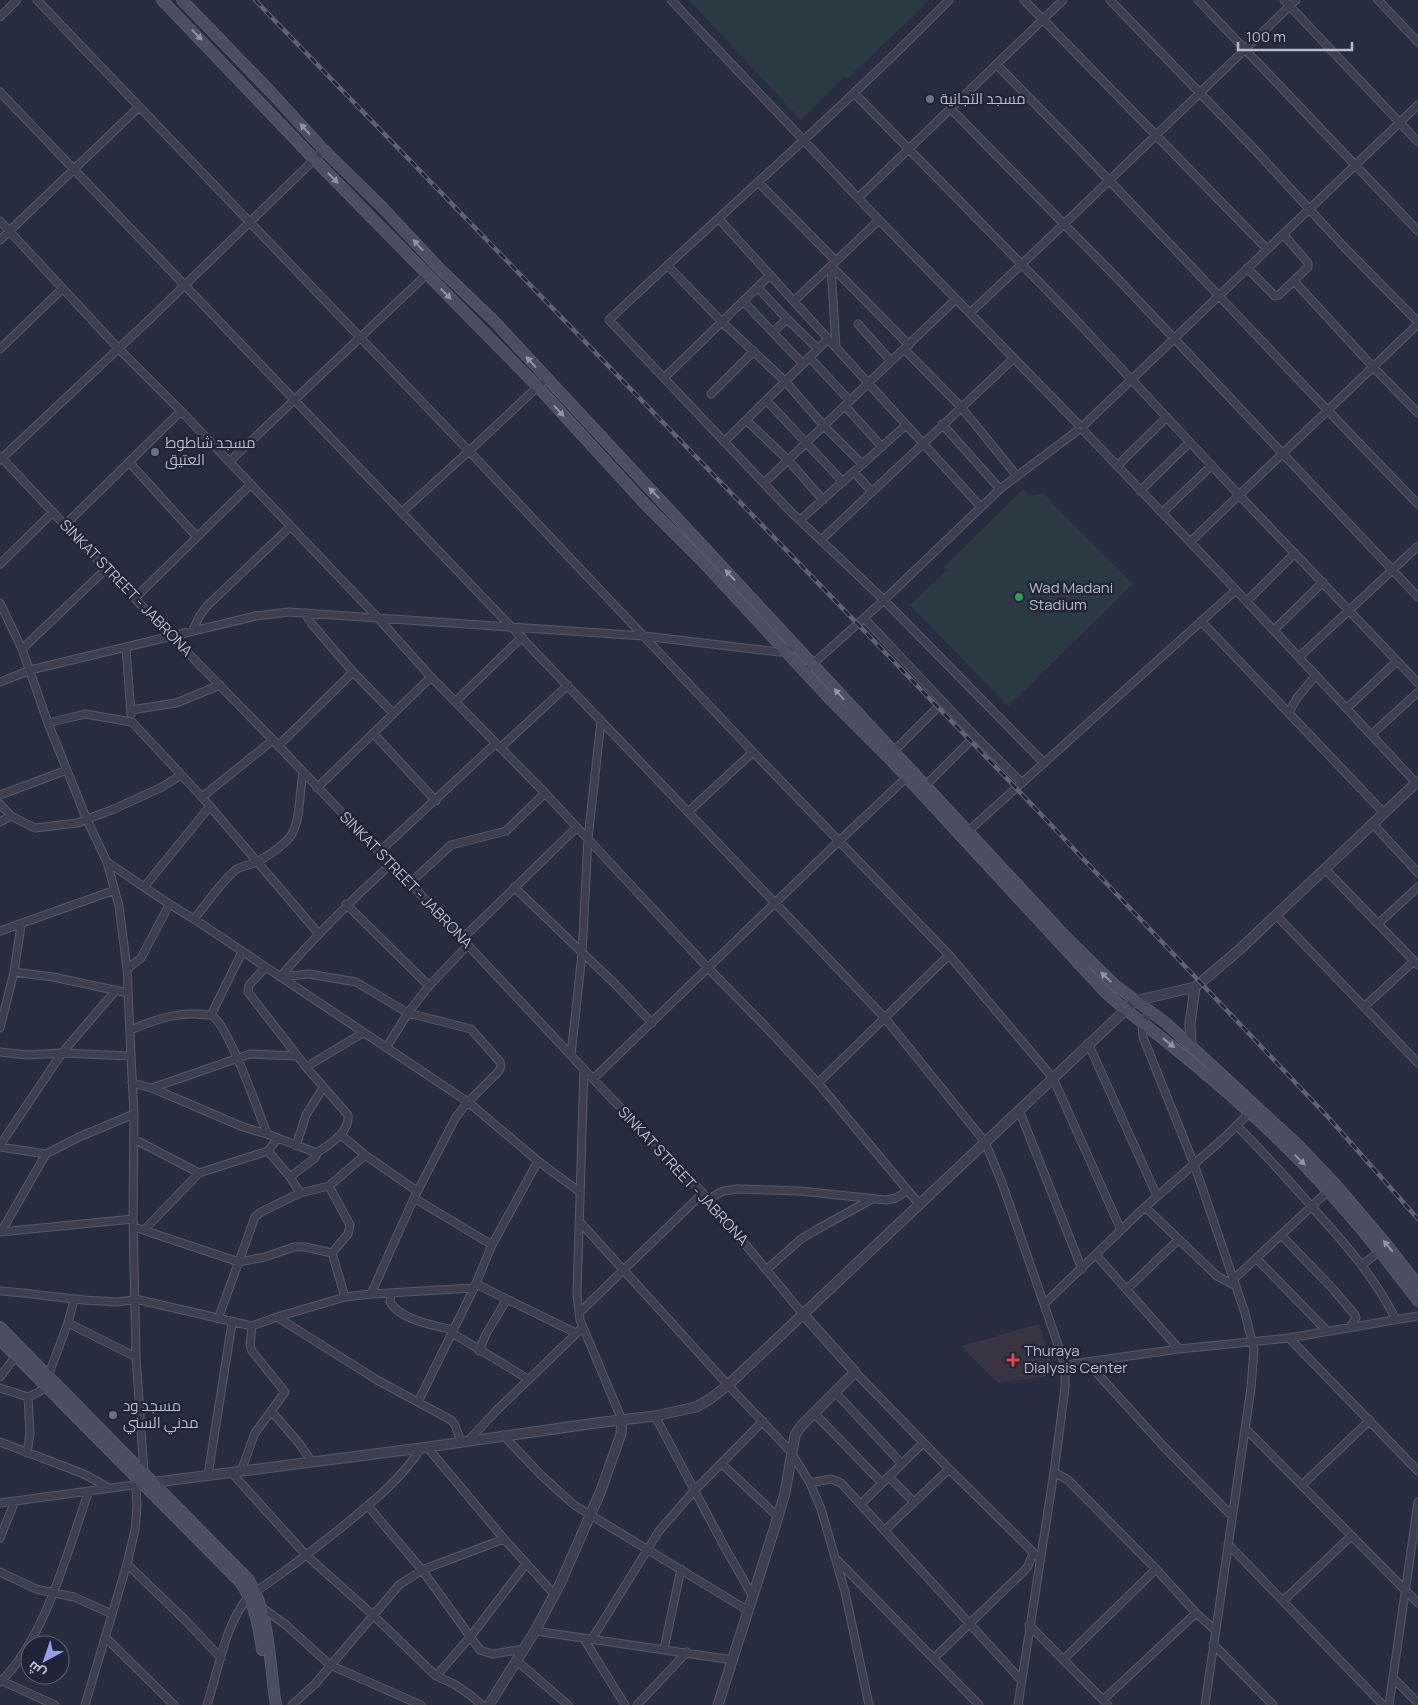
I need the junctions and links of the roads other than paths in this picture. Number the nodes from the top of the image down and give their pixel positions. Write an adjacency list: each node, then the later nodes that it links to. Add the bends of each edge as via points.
1 (18, 0): 15 (street)
2 (37, 0): 24 (street)
3 (162, 0): 32 (main road, one-way to 32)
4 (182, 0): 30 (main road, one-way to 4)
5 (671, 0): 28 (street)
6 (949, 0): 21 (street)
7 (1024, 0): 16 (street)
8 (1063, 0): 16 (street)
9 (1110, 0): 22 (street)
10 (1198, 0): 18 (street)
11 (1284, 0): 14 (street)
12 (1296, 0): 14 (street)
13 (1378, 0): 17 (street)
14 (1290, 6): 18 (street); 26 (street)
15 (0, 17)
16 (1043, 20): 19 (street); 27 (street)
17 (1418, 42)
18 (1244, 50): 22 (street); 33 (street)
19 (997, 65): 25 (street); 35 (street)
20 (0, 92): 34 (street)
21 (854, 93): 28 (street); 31 (street)
22 (1199, 93): 27 (street); 38 (street)
23 (1418, 105): 26 (street)
24 (139, 107): 34 (street); 42 (street)
25 (951, 109): 31 (street); 43 (street)
26 (1399, 123): 29 (street); 33 (street)
27 (1155, 137): 35 (street); 48 (street)
28 (804, 140): 36 (street); 37 (street)
29 (1418, 142)
30 (324, 150): 32 (street); 83 (main road, one-way to 30)
31 (908, 150): 37 (street); 50 (street)
32 (314, 159): 42 (street); 53 (main road, one-way to 53)
33 (1354, 165): 38 (street); 45 (street)
34 (74, 170): 44 (street); 56 (street)
35 (1110, 180): 43 (street); 59 (street)
36 (758, 182): 39 (street); 49 (street)
37 (858, 198): 40 (street)
38 (1309, 210): 46 (street); 66 (street)
39 (719, 219): 51 (street); 54 (street)
40 (879, 220): 49 (street); 60 (street)
41 (0, 221): 44 (street)
42 (249, 222): 56 (street); 69 (street)
43 (1064, 225): 50 (street); 71 (street)
44 (10, 230): 47 (street); 57 (street)
45 (1418, 231)
46 (1283, 234): 48 (street); 55 (street, via 1308,263)
47 (0, 240)
48 (1267, 249): 52 (street)
49 (833, 264): 62 (street); 72 (street); 74 (street)
50 (1022, 265): 63 (street); 85 (street)
51 (668, 266): 65 (street); 84 (street, via 609,320)
52 (1247, 268): 55 (street, via 1275,296); 59 (street)
53 (427, 274): 69 (street); 88 (main road, one-way to 88)
54 (770, 275): 61 (street); 62 (street)
55 (1294, 281): 82 (street)
56 (185, 285): 73 (street); 90 (street)
57 (62, 288): 73 (street); 75 (street)
58 (760, 289): 64 (street)
59 (1218, 295): 71 (street); 95 (street)
60 (956, 299): 63 (street); 72 (street)
61 (743, 301): 65 (street); 68 (street)
62 (794, 301): 70 (street)
63 (970, 313): 79 (street)
64 (787, 319): 68 (street); 76 (street)
65 (722, 322): 77 (street); 84 (street)
66 (1418, 323): 82 (street)
67 (858, 324): 80 (street)
68 (773, 332): 81 (street)
69 (359, 338): 90 (street); 108 (street)
70 (828, 339): 74 (street); 76 (street)
71 (1173, 339): 85 (street); 109 (street)
72 (906, 347): 80 (street); 93 (street)
73 (118, 348): 94 (street); 110 (street)
74 (836, 348): 87 (street)
75 (0, 349)
76 (818, 349): 78 (street)
77 (754, 351): 86 (street); 89 (street)
78 (809, 357): 81 (street); 92 (street)
79 (1014, 358): 93 (street); 102 (street)
80 (891, 361): 87 (street)
81 (803, 364): 86 (street)
82 (1372, 367): 95 (street); 96 (street)
83 (547, 378): 88 (street); 161 (main road, one-way to 83)
84 (664, 378): 103 (street)
85 (1131, 379): 97 (street); 102 (street)
86 (785, 381): 91 (street); 101 (street)
87 (868, 383): 92 (street); 100 (street)
88 (538, 387): 108 (street); 164 (main road, one-way to 164)
89 (711, 394)
90 (294, 398): 113 (street); 130 (street)
91 (766, 400): 98 (street); 104 (street)
92 (847, 403): 101 (street); 107 (street)
93 (960, 407): 99 (street); 118 (street)
94 (181, 410): 112 (street); 113 (street)
95 (1328, 410): 109 (street); 127 (street)
96 (1418, 413)
97 (1167, 417): 106 (street); 116 (street)
98 (746, 420): 103 (street); 111 (street)
99 (942, 424): 105 (street); 122 (street)
100 (906, 425): 105 (street); 107 (street)
101 (824, 426): 104 (street); 114 (street)
102 (1081, 428): 116 (street); 118 (street)
103 (724, 442): 120 (street)
104 (807, 442): 111 (street); 119 (street)
105 (922, 442): 123 (street); 128 (street)
106 (1190, 442): 115 (street); 124 (street)
107 (882, 447): 114 (street)
108 (469, 451): 130 (street); 159 (street)
109 (1284, 453): 125 (street); 142 (street)
110 (1, 458): 129 (street, SINKAT STREET - JABRONA)
111 (788, 460): 120 (street); 126 (street)
112 (129, 462): 133 (street); 135 (street)
113 (229, 462): 121 (street)
114 (862, 464): 117 (street)
115 (1212, 465): 125 (street); 131 (street)
116 (1117, 466): 124 (street)
117 (854, 472): 119 (street); 123 (street)
118 (1017, 476): 122 (street)
119 (843, 482): 126 (street)
120 (764, 483): 132 (street)
121 (250, 485): 134 (street); 135 (street)
122 (1000, 489): 128 (street)
123 (871, 491): 136 (street)
124 (1140, 491): 131 (street)
125 (1240, 496): 137 (street); 139 (street)
126 (823, 500): 132 (street)
127 (1418, 504)
128 (980, 506): 147 (street)
129 (53, 512): 133 (street, SINKAT STREET - JABRONA); 140 (street)
130 (402, 512): 155 (street)
131 (1162, 513): 137 (street)
132 (800, 520): 136 (street)
133 (65, 525): 141 (street, SINKAT STREET - JABRONA)
134 (290, 527): 152 (street); 156 (street, via 206,607)
135 (197, 537): 146 (street)
136 (821, 540): 147 (street)
137 (1190, 542): 144 (street)
138 (1418, 546): 142 (street)
139 (1295, 553): 143 (street); 148 (street)
140 (0, 564)
141 (106, 568): 146 (street, SINKAT STREET - JABRONA); 163 (street)
142 (1393, 570): 145 (street); 150 (street)
143 (1323, 582): 150 (street); 157 (street)
144 (1236, 590): 148 (street); 154 (street)
145 (1418, 597)
146 (135, 598): 158 (street, SINKAT STREET - JABRONA)
147 (884, 600): 153 (street); 195 (street)
148 (1247, 601): 157 (street)
149 (0, 603): 163 (street)
150 (1350, 611): 165 (street); 166 (street)
151 (305, 613): 152 (street); 156 (street, via 256,616); 170 (street)
152 (378, 618): 155 (street); 172 (street)
153 (864, 618): 167 (street); 179 (street)
154 (1201, 620): 182 (street); 195 (street)
155 (513, 628): 159 (street); 160 (street)
156 (192, 630): 158 (street)
157 (1274, 630): 165 (street)
158 (173, 636): 162 (street); 175 (street, SINKAT STREET - JABRONA)
159 (644, 636): 164 (street); 193 (street)
160 (522, 637): 176 (street); 178 (street)
161 (797, 646): 164 (street); 167 (main road)
162 (126, 648): 168 (street); 181 (street)
163 (22, 649): 168 (street)
164 (787, 651): 169 (main road)
165 (1299, 658): 171 (street)
166 (1398, 661): 174 (street); 180 (street)
167 (813, 664): 169 (street); 194 (main road, one-way to 167)
168 (30, 670): 173 (street); 186 (street)
169 (805, 671): 199 (main road)
170 (353, 672): 183 (street); 191 (street)
171 (1316, 675): 180 (street); 182 (street)
172 (431, 677): 178 (street); 183 (street)
173 (0, 682)
174 (1418, 683)
175 (220, 685): 181 (street, via 176,703); 190 (street, SINKAT STREET - JABRONA)
176 (568, 686): 184 (street); 192 (street)
177 (1418, 692): 188 (street)
178 (456, 701): 192 (street)
179 (943, 702): 189 (street); 194 (street)
180 (1347, 708): 188 (street)
181 (131, 710): 185 (street)
182 (1289, 712): 211 (street)
183 (393, 713): 187 (street)
184 (601, 721): 210 (street); 218 (street)
185 (132, 722): 186 (street, via 86,714); 198 (street)
186 (48, 723): 196 (street)
187 (373, 733): 203 (street); 207 (street)
188 (1372, 734): 201 (street)
189 (976, 736): 200 (street); 202 (street)
190 (273, 740): 191 (street, SINKAT STREET - JABRONA); 206 (street)
191 (278, 746): 197 (street, SINKAT STREET - JABRONA)
192 (498, 746): 204 (street); 207 (street)
193 (753, 752): 210 (street); 219 (street)
194 (893, 752): 202 (main road)
195 (1044, 763): 200 (street)
196 (67, 770): 205 (street); 213 (street)
197 (304, 774): 203 (street, SINKAT STREET - JABRONA); 221 (street, via 296,825 291,835)
198 (181, 775): 206 (street); 213 (street, via 162,787)
199 (907, 777): 217 (main road); 219 (street)
200 (1022, 783): 217 (street)
201 (1417, 783): 211 (street)
202 (925, 786): 217 (main road)
203 (317, 788): 220 (street, SINKAT STREET - JABRONA)
204 (544, 793): 216 (street); 226 (street, via 506,831 451,845)
205 (0, 795)
206 (202, 797): 209 (street)
207 (436, 801): 220 (street)
208 (0, 804): 212 (street)
209 (210, 806): 221 (street); 227 (street)
210 (688, 812): 231 (street)
211 (1384, 813): 215 (street)
212 (11, 816): 213 (street, via 41,829); 214 (street)
213 (87, 820): 222 (street)
214 (0, 822)
215 (1373, 824): 224 (street); 225 (street)
216 (577, 827): 218 (street); 228 (street)
217 (965, 835): 255 (main road, one-way to 217, via 1115,985); 258 (main road)
218 (588, 839): 243 (street); 247 (street)
219 (838, 841): 231 (street); 244 (street)
220 (379, 852): 223 (street, SINKAT STREET - JABRONA)
221 (258, 861): 235 (street, via 230,876); 239 (street)
222 (106, 862): 227 (street); 230 (street)
223 (391, 864): 226 (street, SINKAT STREET - JABRONA); 232 (street)
224 (1325, 869): 234 (street); 236 (street)
225 (1418, 873)
226 (410, 883): 240 (street, SINKAT STREET - JABRONA)
227 (145, 886): 233 (street)
228 (514, 887): 240 (street); 243 (street)
229 (1418, 887): 236 (street)
230 (115, 890): 237 (street); 248 (street)
231 (774, 903): 247 (street); 262 (street)
232 (346, 904): 239 (street); 251 (street)
233 (169, 905): 235 (street); 248 (street, via 141,958)
234 (1276, 915): 252 (street); 257 (street)
235 (194, 919): 242 (street)
236 (1379, 924): 245 (street)
237 (20, 925): 238 (street); 249 (street)
238 (0, 931)
239 (318, 933): 250 (street)
240 (462, 939): 241 (street, SINKAT STREET - JABRONA)
241 (468, 945): 251 (street); 273 (street, SINKAT STREET - JABRONA)
242 (242, 952): 246 (street); 261 (street)
243 (582, 954): 263 (street); 273 (street)
244 (949, 955): 262 (street); 280 (street)
245 (1416, 963): 257 (street)
246 (265, 968): 250 (street); 275 (street, via 249,985 248,992)
247 (708, 968): 263 (street); 283 (street)
248 (127, 969): 254 (street)
249 (14, 972): 253 (street); 256 (street)
250 (280, 977): 260 (street, via 309,974 356,982); 267 (street)
251 (429, 986): 260 (street)
252 (1195, 987): 255 (street); 269 (street)
253 (116, 990): 254 (street); 272 (street)
254 (128, 993): 266 (street)
255 (1135, 1000): 258 (street); 259 (main road)
256 (2, 1008): 265 (street)
257 (1364, 1008): 277 (street)
258 (1124, 1010): 264 (main road); 268 (street)
259 (1150, 1012): 264 (street); 269 (main road)
260 (408, 1013): 270 (street); 287 (street, via 471,1030 500,1062 499,1071)
261 (211, 1015): 266 (street, via 173,1015); 276 (street, via 222,1026)
262 (884, 1017): 283 (street); 296 (street)
263 (652, 1023): 281 (street)
264 (1142, 1023): 286 (main road, one-way to 286); 304 (street, via 1143,1037)
265 (0, 1028)
266 (130, 1030): 274 (street)
267 (363, 1033): 270 (street); 278 (street)
268 (1088, 1043): 280 (street); 314 (street)
269 (1190, 1046): 286 (main road)
270 (386, 1048): 287 (street)
271 (0, 1052): 272 (street, via 27,1055)
272 (62, 1053): 274 (street); 297 (street)
273 (571, 1055): 279 (street, SINKAT STREET - JABRONA)
274 (131, 1056): 282 (street)
275 (297, 1056): 276 (street, via 260,1053); 278 (street)
276 (238, 1059): 284 (street); 292 (street)
277 (1418, 1063)
278 (306, 1067): 285 (street)
279 (584, 1069): 281 (street, SINKAT STREET - JABRONA); 310 (street)
280 (1053, 1078): 288 (street); 323 (street)
281 (593, 1079): 312 (street, SINKAT STREET - JABRONA)
282 (132, 1083): 284 (street); 290 (street)
283 (818, 1084): 308 (street)
284 (152, 1088): 292 (street, via 243,1127)
285 (323, 1088): 293 (street, via 348,1115); 298 (street, via 306,1115)
286 (1228, 1088): 289 (main road); 338 (main road, one-way to 286, via 1317,1165)
287 (468, 1102): 303 (street); 313 (street, via 456,1117)
288 (1019, 1110): 296 (street); 335 (street)
289 (1250, 1112): 291 (street); 309 (main road, one-way to 309)
290 (134, 1114): 294 (street); 301 (street)
291 (1237, 1126): 304 (street); 318 (street)
292 (268, 1134): 295 (street)
293 (341, 1135): 300 (street); 302 (street)
294 (134, 1139): 305 (street); 321 (street)
295 (277, 1139): 298 (street); 299 (street)
296 (985, 1142): 317 (street); 349 (street)
297 (0, 1146): 301 (street)
298 (296, 1146): 300 (street)
299 (268, 1151): 305 (street); 306 (street)
300 (317, 1153): 306 (street)
301 (46, 1154): 324 (street)
302 (365, 1155): 307 (street); 313 (street)
303 (538, 1161): 310 (street); 327 (street)
304 (1194, 1164): 314 (street); 337 (street)
305 (199, 1173): 322 (street)
306 (290, 1177): 311 (street)
307 (329, 1186): 311 (street); 329 (street, via 350,1224 348,1234)
308 (907, 1190): 316 (street, via 891,1200); 317 (street)
309 (1329, 1190): 318 (street); 328 (main road)
310 (580, 1192): 320 (street)
311 (300, 1193): 332 (street, via 254,1217)
312 (703, 1193): 315 (street, SINKAT STREET - JABRONA); 336 (street)
313 (416, 1194): 327 (street); 343 (street)
314 (1157, 1196): 319 (street)
315 (709, 1199): 316 (street, via 737,1188 800,1190); 334 (street, SINKAT STREET - JABRONA)
316 (873, 1199): 334 (street, via 801,1239)
317 (919, 1204): 351 (street)
318 (1312, 1206): 325 (street); 333 (street)
319 (1145, 1207): 323 (street); 326 (street)
320 (579, 1221): 336 (street); 350 (street)
321 (134, 1223): 322 (street); 324 (street); 347 (street)
322 (144, 1230): 332 (street)
323 (1121, 1230): 330 (street)
324 (0, 1232)
325 (1281, 1234): 331 (street); 361 (street, via 1355,1315)
326 (1178, 1240): 337 (street, via 1217,1276); 340 (street)
327 (492, 1245): 339 (street)
328 (1380, 1251): 333 (street); 348 (main road)
329 (332, 1253): 332 (street, via 294,1247); 344 (street)
330 (1096, 1255): 335 (street); 340 (street)
331 (1256, 1259): 337 (street); 362 (street)
332 (239, 1262): 354 (street)
333 (1362, 1266): 355 (street)
334 (767, 1269): 351 (street, SINKAT STREET - JABRONA)
335 (1082, 1269): 349 (street)
336 (625, 1270): 350 (street); 378 (street)
337 (1235, 1283): 367 (street)
338 (1418, 1285)
339 (475, 1286): 342 (street); 345 (street); 363 (street)
340 (1127, 1289): 368 (street)
341 (0, 1291): 346 (street)
342 (390, 1293): 343 (street); 363 (street, via 390,1302 395,1309 423,1324)
343 (371, 1294): 344 (street)
344 (345, 1297): 353 (street)
345 (507, 1299): 364 (street); 369 (street)
346 (74, 1300): 347 (street); 356 (street)
347 (136, 1300): 354 (street); 371 (street)
348 (1418, 1300)
349 (1044, 1304): 373 (street)
350 (579, 1313): 360 (street)
351 (802, 1313): 374 (street); 378 (street)
352 (1418, 1316): 355 (street)
353 (277, 1317): 358 (street); 382 (street)
354 (218, 1319): 357 (street)
355 (1396, 1320): 361 (street)
356 (68, 1323): 371 (street); 377 (street)
357 (232, 1323): 358 (street); 405 (street)
358 (252, 1326): 383 (street, via 252,1351 286,1392)
359 (0, 1327): 377 (main road)
360 (583, 1327): 364 (street); 386 (street)
361 (1349, 1328): 362 (street)
362 (1327, 1331): 365 (street)
363 (453, 1332): 369 (street); 382 (street)
364 (576, 1333): 376 (street)
365 (1289, 1338): 367 (street); 387 (street)
366 (0, 1340): 370 (main road)
367 (1253, 1342): 368 (street); 389 (street)
368 (1179, 1349): 372 (street)
369 (479, 1350): 376 (street)
370 (16, 1356): 375 (street); 377 (main road)
371 (136, 1357): 407 (street)
372 (1087, 1362): 373 (street); 421 (street)
373 (1065, 1365): 404 (street)
374 (855, 1372): 380 (street); 393 (street)
375 (0, 1377)
376 (528, 1379): 391 (street)
377 (47, 1380): 381 (street, via 39,1392); 407 (main road)
378 (728, 1385): 385 (street, via 696,1407); 388 (street)
379 (0, 1388): 381 (street)
380 (835, 1392): 384 (street); 399 (street)
381 (28, 1397): 396 (street, via 30,1434)
382 (418, 1402): 391 (street, via 451,1420)
383 (271, 1410): 397 (street); 401 (street, via 255,1433)
384 (814, 1412): 395 (street, via 797,1431); 409 (street)
385 (655, 1416): 386 (street); 413 (street)
386 (622, 1420): 390 (street); 420 (street, via 615,1452)
387 (1370, 1420): 402 (street); 410 (street)
388 (763, 1421): 395 (street); 398 (street)
389 (1245, 1428): 410 (street); 421 (street)
390 (503, 1435): 391 (street); 420 (street, via 541,1475)
391 (464, 1441): 394 (street)
392 (0, 1443): 396 (street)
393 (923, 1443): 399 (street); 400 (street)
394 (424, 1447): 397 (street); 419 (street, via 402,1475); 426 (street)
395 (792, 1452): 408 (street); 422 (street)
396 (27, 1453): 411 (street, via 84,1474)
397 (312, 1462): 401 (street)
398 (722, 1464): 413 (street); 422 (street)
399 (902, 1464): 406 (street)
400 (949, 1469): 415 (street); 429 (street)
401 (241, 1471): 403 (street)
402 (1418, 1471)
403 (231, 1472): 405 (street); 430 (street)
404 (1054, 1472): 432 (street); 436 (street, via 1068,1480)
405 (208, 1475): 407 (street)
406 (889, 1477): 409 (street); 415 (street)
407 (143, 1481): 411 (street); 433 (street); 441 (main road)
408 (810, 1483): 418 (street, via 836,1480); 431 (street)
409 (882, 1483): 418 (street)
410 (1302, 1485): 424 (street)
411 (109, 1488): 412 (street)
412 (88, 1490): 414 (street); 440 (street)
413 (694, 1491): 428 (street); 443 (street)
414 (15, 1501): 417 (street); 425 (street)
415 (914, 1502): 423 (street)
416 (1418, 1502): 439 (street)
417 (0, 1503)
418 (860, 1504): 423 (street)
419 (368, 1506): 430 (street); 437 (street)
420 (590, 1515): 428 (street); 442 (street)
421 (1232, 1516): 427 (street)
422 (778, 1517): 443 (street)
423 (885, 1530): 451 (street)
424 (1350, 1536): 439 (street); 444 (street)
425 (0, 1538)
426 (504, 1539): 434 (street); 437 (street)
427 (1228, 1544): 444 (street); 453 (street)
428 (648, 1549): 435 (street); 457 (street)
429 (1033, 1553): 432 (street); 451 (street, via 1025,1570)
430 (306, 1555): 441 (street); 450 (street)
431 (836, 1560): 463 (street); 489 (street)
432 (1041, 1560): 452 (street)
433 (127, 1564): 449 (street); 462 (street)
434 (526, 1564): 442 (street); 455 (street)
435 (681, 1569): 447 (street); 460 (street)
436 (1156, 1569): 448 (street); 464 (street)
437 (422, 1570): 450 (street, via 399,1585); 455 (street)
438 (0, 1572): 440 (street, via 36,1589)
439 (1405, 1591): 445 (street); 469 (street)
440 (53, 1593): 449 (street); 470 (street, via 31,1642)
441 (252, 1594): 446 (main road); 462 (street, via 234,1619)
442 (555, 1595): 454 (street)
443 (752, 1595): 447 (street)
444 (1283, 1601): 494 (street)
445 (1418, 1603)
446 (257, 1607): 467 (street, via 286,1625); 479 (main road); 480 (main road)
447 (747, 1610): 465 (street)
448 (1196, 1613): 453 (street); 473 (street)
449 (112, 1614): 456 (street)
450 (373, 1615): 467 (street); 468 (street)
451 (970, 1624): 463 (street); 471 (street)
452 (1029, 1624): 464 (street); 471 (street)
453 (1215, 1630): 458 (street)
454 (535, 1631): 457 (street); 459 (street)
455 (470, 1636): 459 (street, via 486,1653); 468 (street)
456 (105, 1637): 476 (street); 477 (street)
457 (588, 1639): 460 (street); 486 (street)
458 (1213, 1644): 492 (street); 493 (street)
459 (525, 1649): 466 (street)
460 (664, 1649): 461 (street)
461 (686, 1652): 465 (street); 487 (street)
462 (221, 1658): 478 (street)
463 (934, 1658): 490 (street)
464 (1064, 1659): 473 (street)
465 (733, 1660): 488 (street)
466 (517, 1661): 484 (street); 485 (street)
467 (330, 1665): 472 (street); 481 (street)
468 (436, 1676): 483 (street, via 454,1684)
469 (1393, 1678): 474 (street); 495 (street)
470 (1, 1681): 475 (street)
471 (1022, 1681): 491 (street)
472 (406, 1702): 482 (street)
473 (1105, 1703)
474 (1418, 1703)
475 (55, 1705)
476 (85, 1705)
477 (174, 1705)
478 (206, 1705)
479 (270, 1705)
480 (276, 1705)
481 (292, 1705)
482 (421, 1705)
483 (482, 1705)
484 (489, 1705)
485 (568, 1705)
486 (625, 1705)
487 (637, 1705)
488 (718, 1705)
489 (869, 1705)
490 (979, 1705)
491 (1018, 1705)
492 (1205, 1705)
493 (1273, 1705)
494 (1383, 1705)
495 (1389, 1705)

